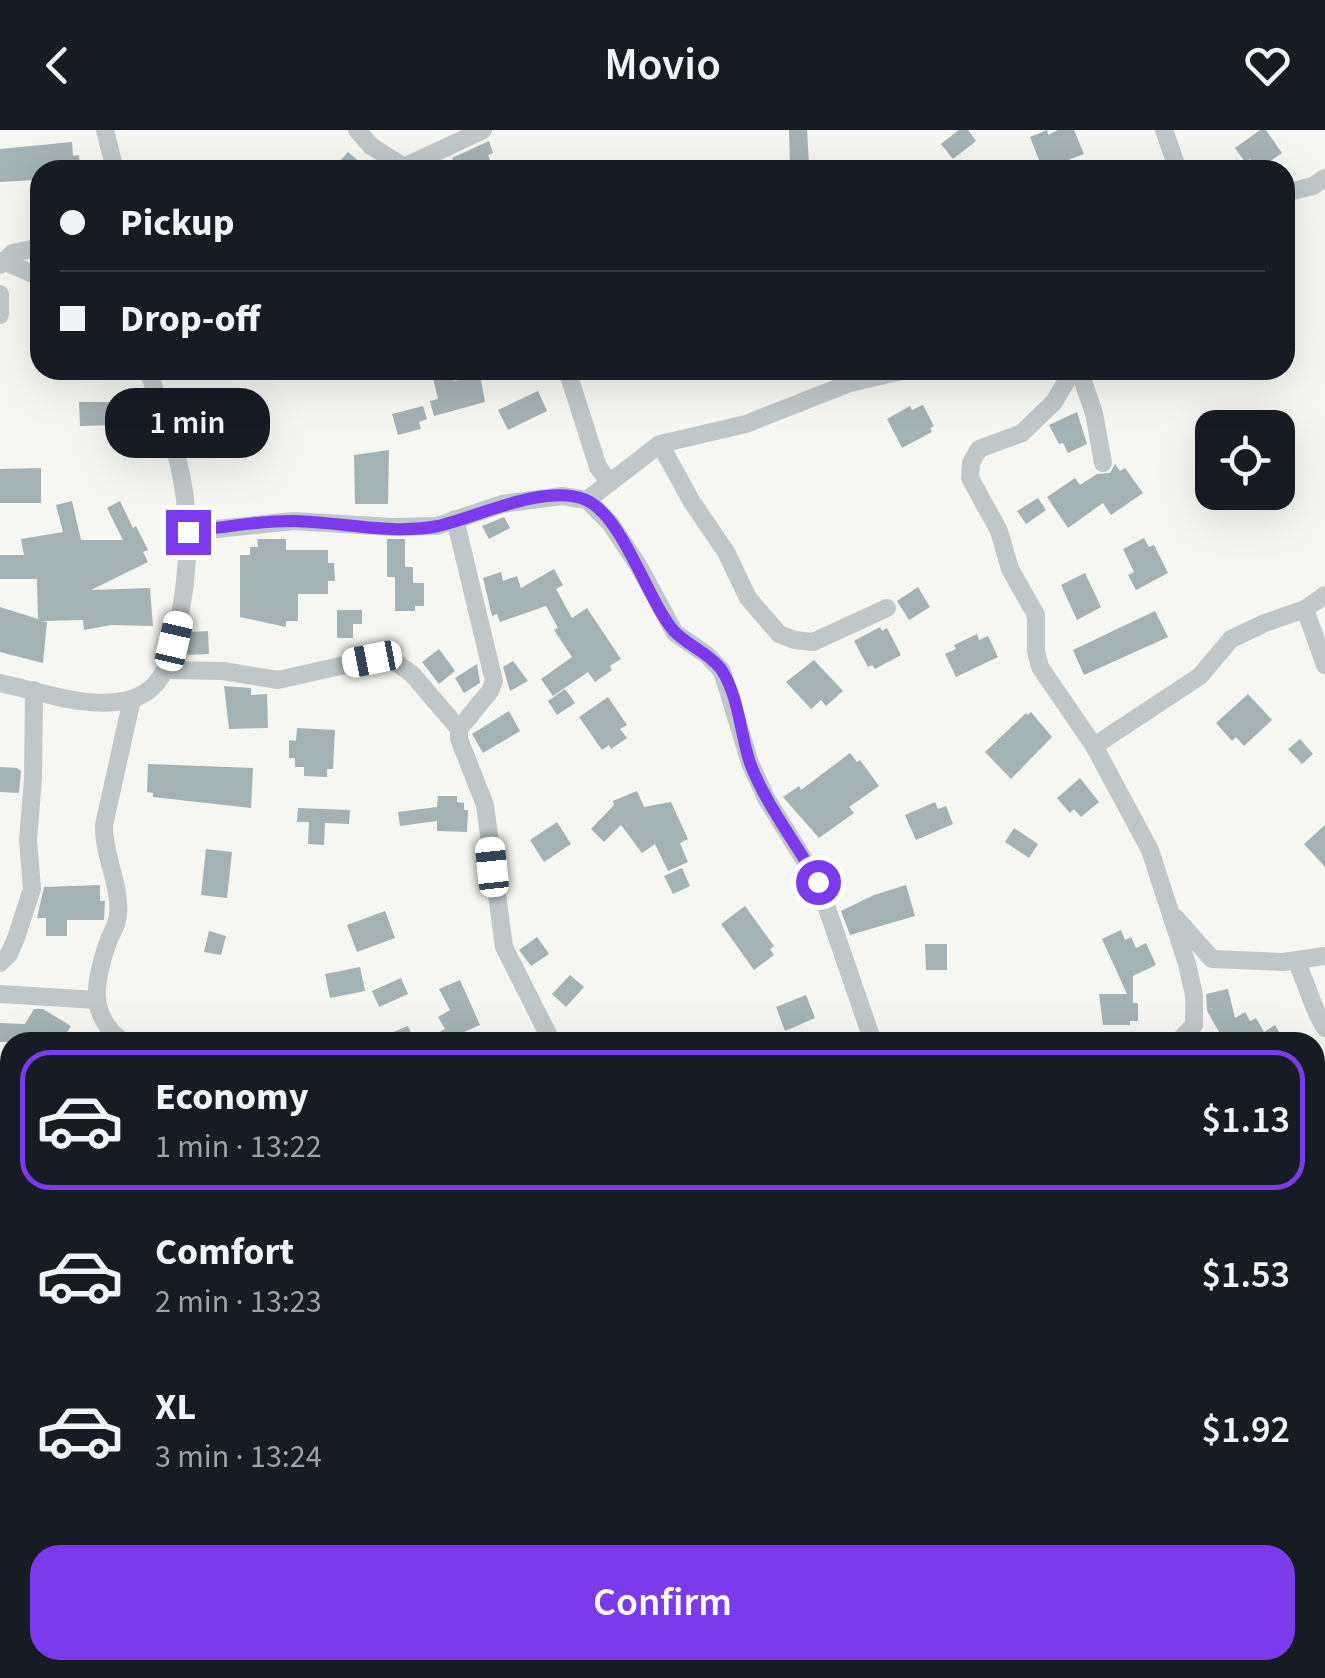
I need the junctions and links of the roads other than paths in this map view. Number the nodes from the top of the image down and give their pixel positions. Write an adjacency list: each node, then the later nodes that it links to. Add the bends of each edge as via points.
1 (106, 130): 5 (street)
2 (357, 130): 6 (street)
3 (484, 130): 7 (street)
4 (1164, 130): 8 (street)
5 (112, 160)
6 (395, 160)
7 (424, 160)
8 (1174, 160)
9 (1325, 178): 10 (street)
10 (1295, 190)
11 (30, 249): 12 (street)
12 (1, 263): 13 (street)
13 (30, 273)
14 (0, 294): 15 (street)
15 (0, 315)
16 (152, 380): 26 (street, via 176,452)
17 (570, 380): 23 (street, via 598,466)
18 (863, 380): 21 (street, via 746,424)
19 (1069, 380): 36 (street, via 1022,433 979,448 970,478 1036,614 1040,667)
20 (1080, 380): 22 (street)
21 (660, 444): 23 (street); 28 (street, via 748,598 779,634 812,642)
22 (1103, 464)
23 (610, 483): 24 (street)
24 (588, 500): 25 (street, via 535,499); 46 (street, via 629,551 675,633 722,671 750,763 818,882)
25 (455, 520): 26 (street, via 392,528 293,521); 35 (street, via 494,681)
26 (188, 532): 31 (street, via 186,589)
27 (1325, 596): 29 (street)
28 (887, 608)
29 (1305, 609): 30 (street); 36 (street, via 1231,639 1200,676)
30 (1325, 665)
31 (166, 670): 34 (street, via 160,683); 35 (street, via 278,680 392,660)
32 (0, 684): 33 (street)
33 (34, 690): 34 (street, via 107,703); 40 (street, via 32,889)
34 (132, 699): 42 (street, via 104,825 118,920)
35 (459, 728): 45 (street, via 485,805 504,947)
36 (1094, 746): 37 (street, via 1150,850)
37 (1168, 908): 39 (street, via 1212,959); 47 (street, via 1196,1017)
38 (1325, 956): 39 (street)
39 (1296, 962): 43 (street)
40 (0, 964)
41 (0, 994): 42 (street)
42 (96, 1000): 44 (street)
43 (1325, 1028)
44 (109, 1032)
45 (547, 1032)
46 (870, 1032)
47 (1190, 1032)

